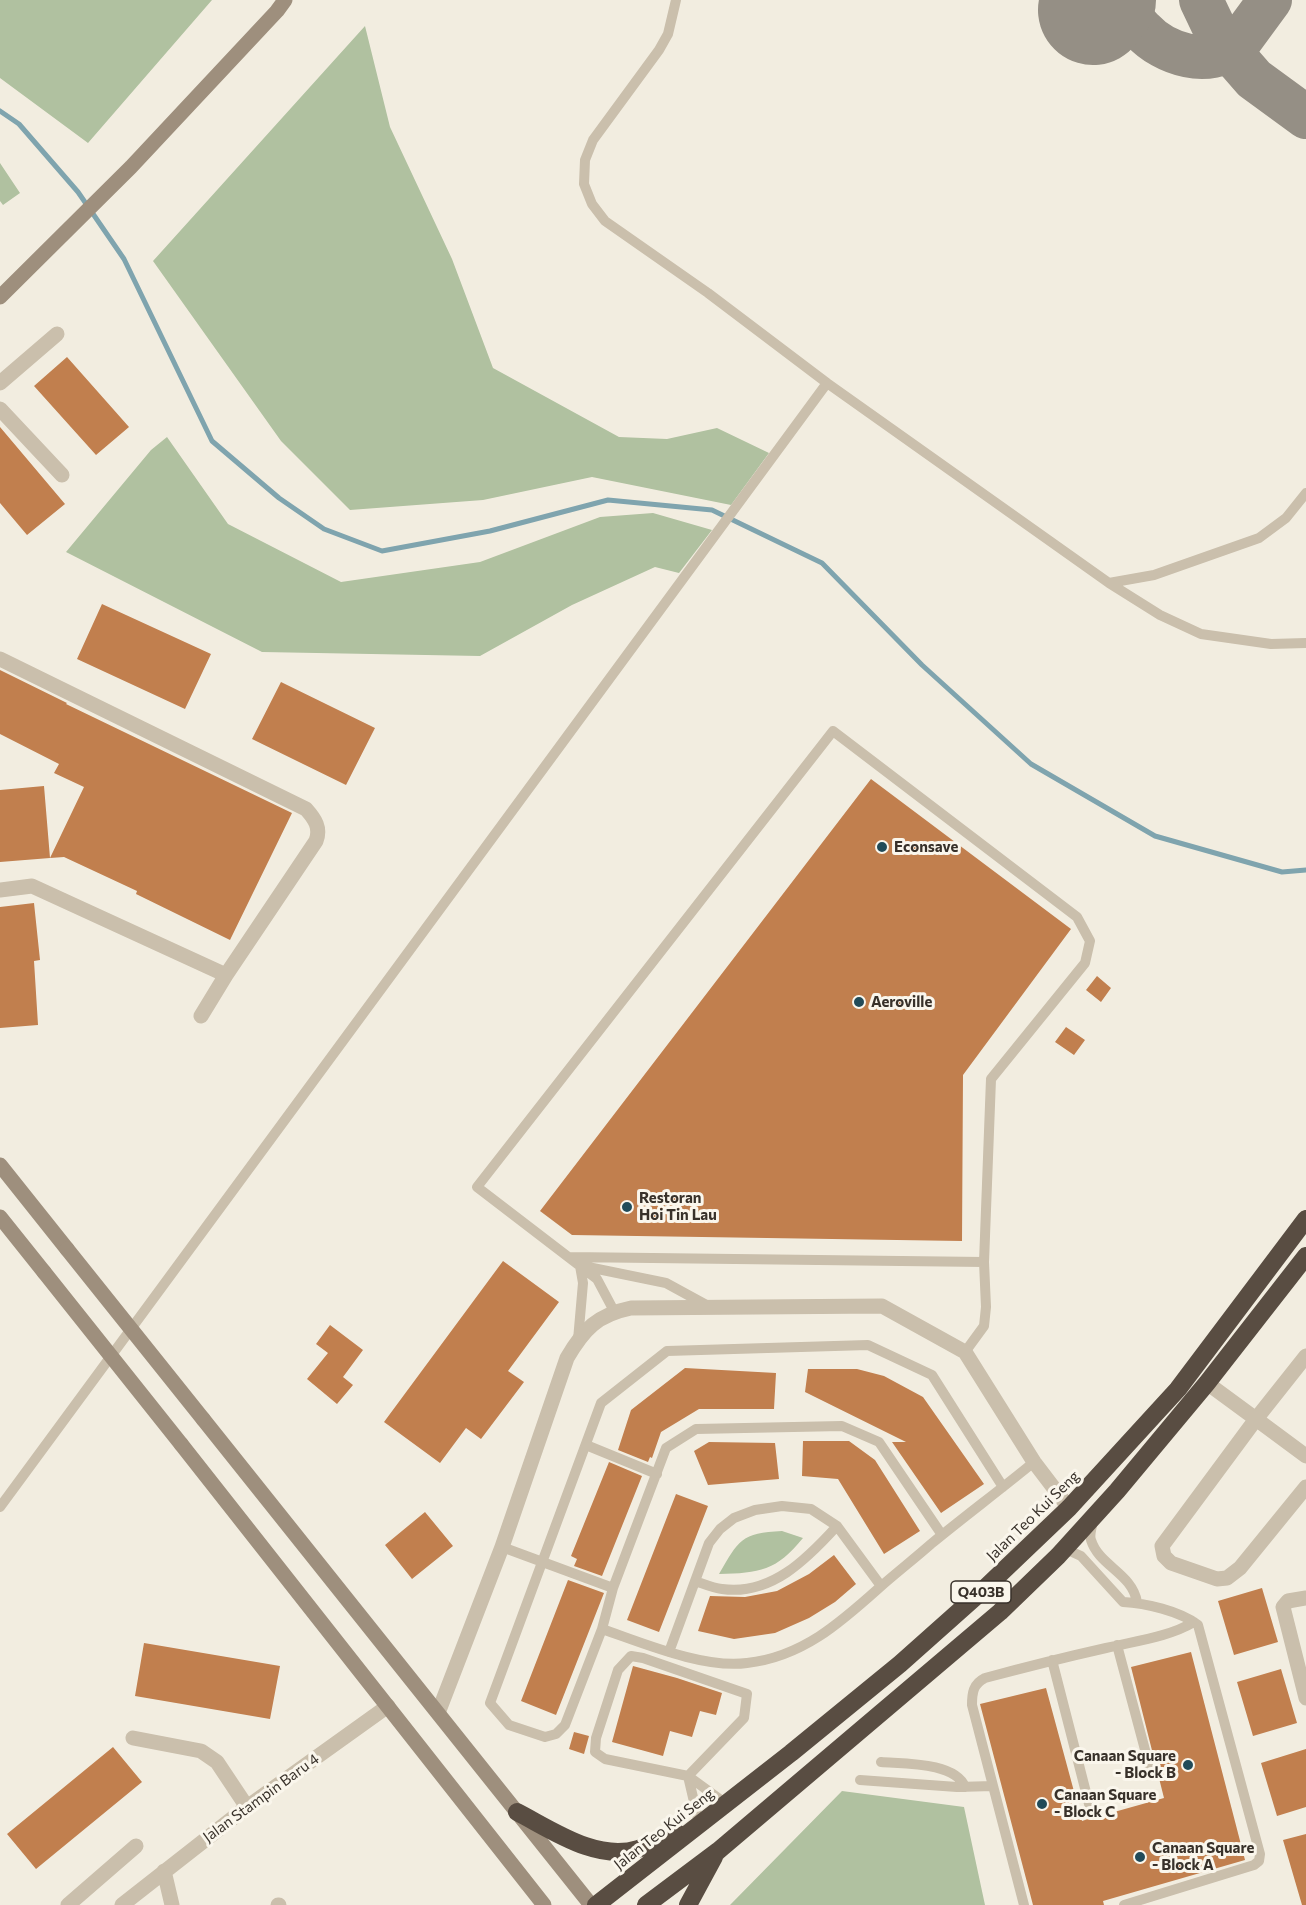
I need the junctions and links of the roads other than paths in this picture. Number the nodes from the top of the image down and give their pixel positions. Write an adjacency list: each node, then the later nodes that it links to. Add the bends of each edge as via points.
1 (285, 0): 3 (main road, via 131,167)
2 (676, 0): 8 (lane, via 668,34 659,50 593,140 585,160 584,184 605,221)
3 (43, 253): 4 (main road); 5 (main road)
4 (0, 287)
5 (0, 297)
6 (57, 334): 7 (street)
7 (0, 383)
8 (827, 384): 12 (lane); 38 (lane)
9 (0, 410): 10 (street)
10 (62, 475)
11 (1306, 493): 12 (lane, via 1286,518 1259,538 1154,575)
12 (1109, 583): 13 (lane, via 1160,615 1201,634 1271,644)
13 (1306, 643)
14 (0, 659): 16 (street, via 306,808 312,815 319,833 316,841)
15 (0, 890): 16 (street, via 32,886)
16 (226, 975): 17 (street)
17 (201, 1016)
18 (0, 1165): 58 (main road, bridge)
19 (0, 1217): 57 (main road, bridge)
20 (1306, 1219): 39 (highway, Jalan Teo Kui Seng / Q403B, via 1178,1389)
21 (1306, 1256): 30 (highway)
22 (569, 1257): 23 (lane); 23 (lane, via 477,1187 833,731 1077,917 1090,941 1085,963 991,1079); 24 (lane)
23 (984, 1262): 28 (lane, via 984,1326)
24 (580, 1266): 25 (lane, via 666,1283); 26 (lane, via 597,1279); 27 (lane, via 583,1283)
25 (711, 1307): 26 (street); 28 (street, via 882,1306)
26 (614, 1311): 27 (street, via 592,1323)
27 (578, 1341): 43 (street, via 567,1358)
28 (965, 1353): 34 (street)
29 (1306, 1356): 31 (street)
30 (1207, 1383): 31 (street); 40 (highway)
31 (1256, 1419): 33 (street); 37 (street, via 1162,1546 1164,1556 1171,1563 1217,1580 1227,1578 1240,1568)
32 (586, 1445): 35 (lane); 36 (lane, via 601,1403 667,1351 868,1345 932,1375); 45 (lane)
33 (1306, 1456)
34 (1034, 1462): 36 (lane); 39 (street)
35 (657, 1474): 42 (lane, via 666,1448 696,1429 842,1426 879,1442); 48 (lane)
36 (1003, 1487): 42 (lane)
37 (1306, 1487)
38 (0, 1507)
39 (1069, 1508): 66 (highway, Jalan Teo Kui Seng / Q403B, via 900,1664)
40 (1095, 1515): 44 (highway); 50 (lane, via 1091,1540 1135,1590)
41 (837, 1526): 46 (lane, via 812,1553 775,1580 754,1588 723,1589); 46 (lane, via 811,1509 782,1506 734,1518 709,1543); 47 (lane)
42 (942, 1535): 47 (lane)
43 (502, 1547): 45 (lane); 58 (street)
44 (1058, 1556): 50 (lane, via 1070,1551 1081,1556 1123,1602); 72 (highway, via 1000,1612)
45 (542, 1562): 48 (lane); 52 (lane, via 490,1703 509,1725 545,1737 556,1734 565,1725)
46 (695, 1581): 54 (lane)
47 (881, 1586): 54 (lane, via 816,1640 793,1651 747,1663 723,1664)
48 (613, 1588): 52 (lane)
49 (1306, 1598): 56 (street, via 1288,1601 1283,1607)
50 (1137, 1602): 51 (lane)
51 (1196, 1623): 53 (lane); 83 (lane, via 1259,1861)
52 (602, 1629): 54 (lane)
53 (1117, 1645): 55 (lane); 62 (lane)
54 (669, 1652)
55 (1052, 1660): 64 (lane, via 981,1680 971,1696); 68 (lane, via 1089,1804)
56 (1306, 1698)
57 (388, 1706): 67 (street, Jalan Stampin Baru 4); 77 (main road)
58 (438, 1713): 69 (main road)
59 (133, 1738): 67 (street, via 201,1751 217,1762)
60 (881, 1762): 65 (lane, via 931,1766 959,1777)
61 (688, 1776): 61 (lane, via 605,1759 595,1752 618,1670 631,1656 747,1694 744,1718); 66 (lane); 70 (lane)
62 (1152, 1776)
63 (860, 1780): 65 (lane)
64 (993, 1786): 65 (lane); 82 (lane)
65 (965, 1787)
66 (725, 1803): 70 (highway, Jalan Teo Kui Seng / Q403B)
67 (247, 1807): 73 (street, Jalan Stampin Baru 4)
68 (1100, 1810)
69 (517, 1812): 70 (highway, via 580,1844 613,1853 637,1850); 78 (main road)
70 (699, 1824): 79 (highway, Jalan Teo Kui Seng / Q403B)
71 (136, 1846): 74 (street)
72 (718, 1851): 80 (highway); 81 (highway)
73 (164, 1870): 75 (street, Jalan Stampin Baru 4); 76 (street)
74 (68, 1905)
75 (122, 1905)
76 (172, 1905)
77 (544, 1905)
78 (591, 1905)
79 (597, 1905)
80 (645, 1905)
81 (688, 1905)
82 (1024, 1905)
83 (1124, 1905)

